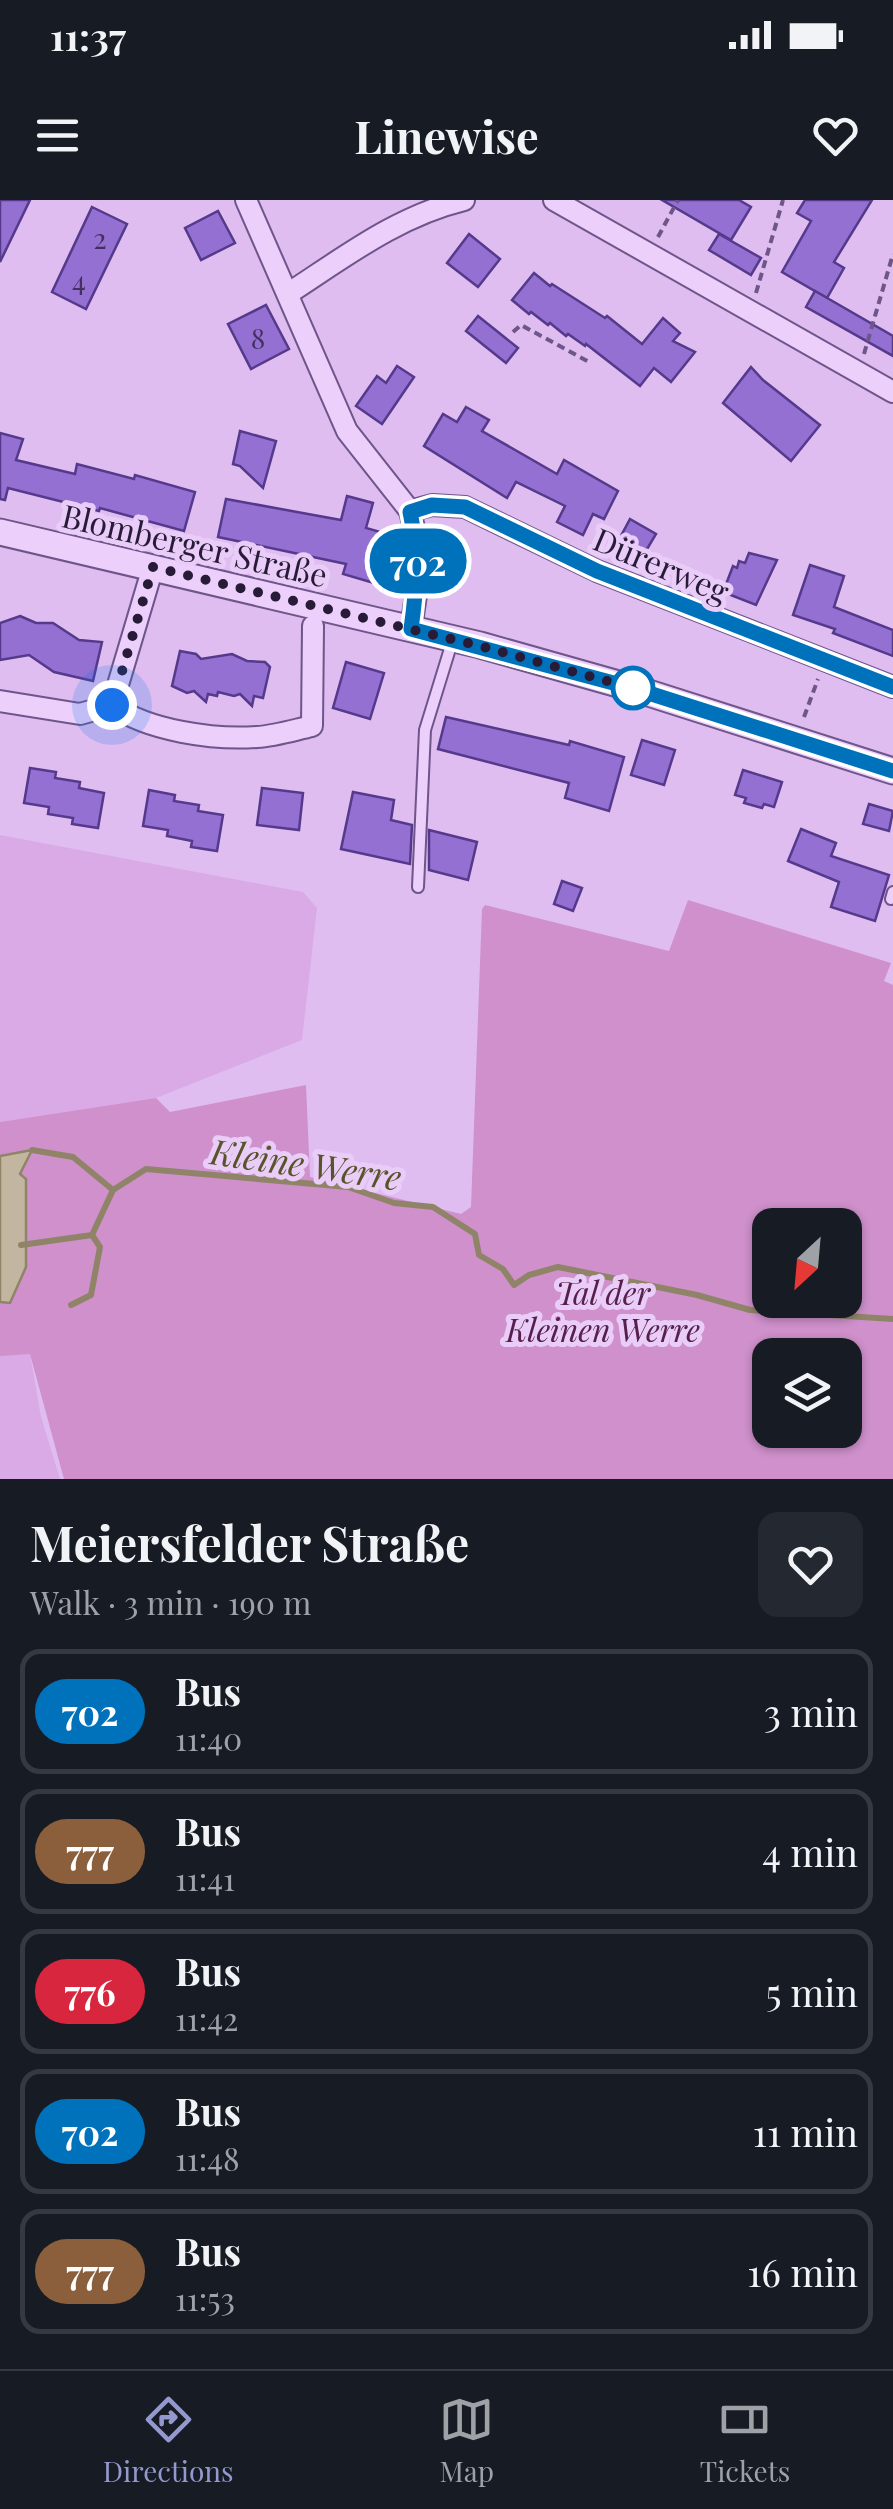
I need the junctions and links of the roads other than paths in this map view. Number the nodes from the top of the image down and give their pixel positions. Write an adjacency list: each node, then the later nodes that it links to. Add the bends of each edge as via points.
1 (246, 200): 4 (street)
2 (464, 200): 4 (street, via 396,224)
3 (555, 200): 5 (street)
4 (290, 293): 6 (street, via 348,431)
5 (893, 392)
6 (410, 512): 10 (street, via 418,545); 12 (street, Dürerweg, via 465,507 597,571)
7 (0, 532): 8 (street, Blomberger Straße)
8 (153, 567): 10 (street, Blomberger Straße); 14 (street)
9 (313, 626): 14 (street, via 312,726 226,737 150,724)
10 (411, 629): 11 (street, Blomberger Straße)
11 (453, 639): 15 (street, Blomberger Straße); 16 (lane, via 424,730)
12 (893, 686)
13 (0, 701): 14 (street, via 80,714)
14 (112, 705)
15 (893, 771)
16 (418, 887)

